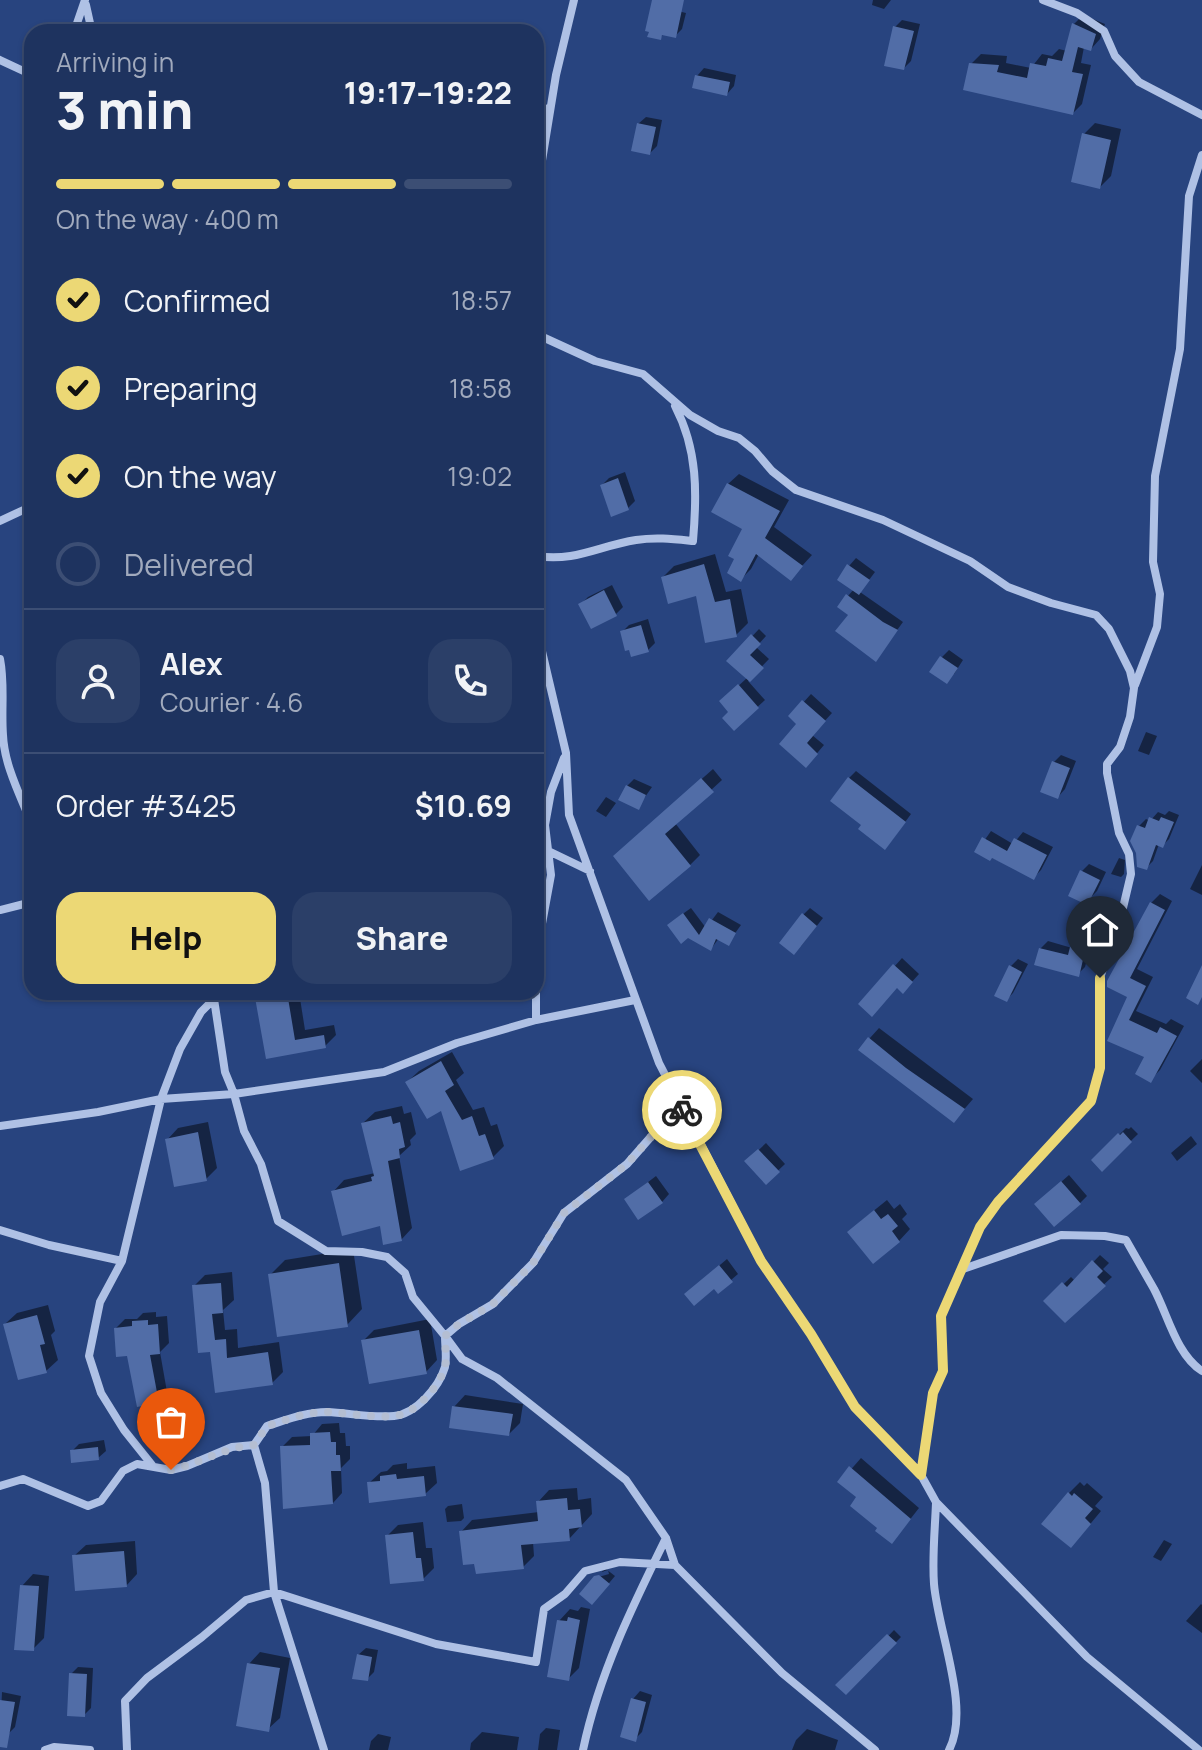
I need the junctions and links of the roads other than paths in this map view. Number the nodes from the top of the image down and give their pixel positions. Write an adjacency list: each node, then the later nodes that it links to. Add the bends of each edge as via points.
1 (574, 0): 8 (street)
2 (1043, 0): 10 (street, via 1104,31 1115,56 1139,82)
3 (85, 2): 4 (street); 5 (street)
4 (77, 24)
5 (90, 24)
6 (0, 60): 7 (street)
7 (24, 71)
8 (550, 107): 9 (street); 11 (street)
9 (544, 111)
10 (1202, 115)
11 (544, 146)
12 (1202, 155): 20 (street, via 1189,196 1180,349 1155,476 1157,627)
13 (544, 338): 14 (street, via 595,361 643,374)
14 (673, 402): 17 (street, via 694,458 693,541 660,537 581,556); 20 (street, via 739,438 796,490 883,520 970,561 1008,587 1096,615 1116,643)
15 (24, 510): 16 (street)
16 (0, 521)
17 (544, 557)
18 (0, 659): 22 (street, via 2,738)
19 (544, 660): 21 (street)
20 (1134, 688): 40 (street, via 1120,747 1107,764 1131,874 1100,978 1100,1068 1091,1101 998,1202 980,1227)
21 (566, 753): 24 (street, via 549,803); 25 (street, via 569,815)
22 (24, 804)
23 (544, 848): 24 (street)
24 (548, 850): 25 (street); 28 (street, via 551,875)
25 (590, 871): 32 (street)
26 (24, 904): 27 (street)
27 (0, 910)
28 (544, 913)
29 (211, 1000): 35 (street, via 180,1049)
30 (216, 1000): 34 (street, via 225,1072)
31 (536, 1000): 33 (street)
32 (635, 1000): 33 (street); 36 (street)
33 (536, 1020): 34 (street, via 384,1072)
34 (234, 1094): 35 (street); 41 (street, via 278,1221 326,1251 387,1257 405,1273 413,1297)
35 (161, 1099): 37 (street); 39 (street)
36 (683, 1109): 41 (street, via 627,1164 564,1213 533,1263 493,1304); 45 (street, via 761,1261 855,1407)
37 (0, 1126)
38 (0, 1230): 39 (street)
39 (122, 1261): 44 (street, via 100,1302 89,1356 101,1393)
40 (963, 1269): 42 (street, via 1061,1235 1126,1240 1179,1344); 45 (street, via 941,1316 943,1371 933,1393)
41 (445, 1336): 43 (street, via 445,1365 433,1391 415,1407 398,1416 298,1416 267,1426); 48 (street, via 462,1359 497,1378 626,1480)
42 (1202, 1371)
43 (254, 1445): 44 (street, via 232,1447 171,1470); 51 (street, via 265,1483)
44 (152, 1465): 46 (street, via 137,1464 123,1471 101,1501 88,1506 23,1479)
45 (921, 1475): 47 (street)
46 (0, 1486)
47 (936, 1502): 58 (street, via 934,1585 958,1714); 59 (street, via 1087,1657)
48 (666, 1538): 49 (street); 50 (street)
49 (654, 1563): 50 (street); 51 (street, via 620,1562 585,1571 544,1609 536,1662 436,1644); 56 (street, via 603,1676)
50 (675, 1565): 57 (street, via 782,1673)
51 (274, 1592): 54 (street, via 246,1600 125,1701); 55 (street)
52 (45, 1750): 53 (street)
53 (90, 1750)
54 (127, 1750)
55 (324, 1750)
56 (583, 1750)
57 (875, 1750)
58 (949, 1750)
59 (1199, 1750)

